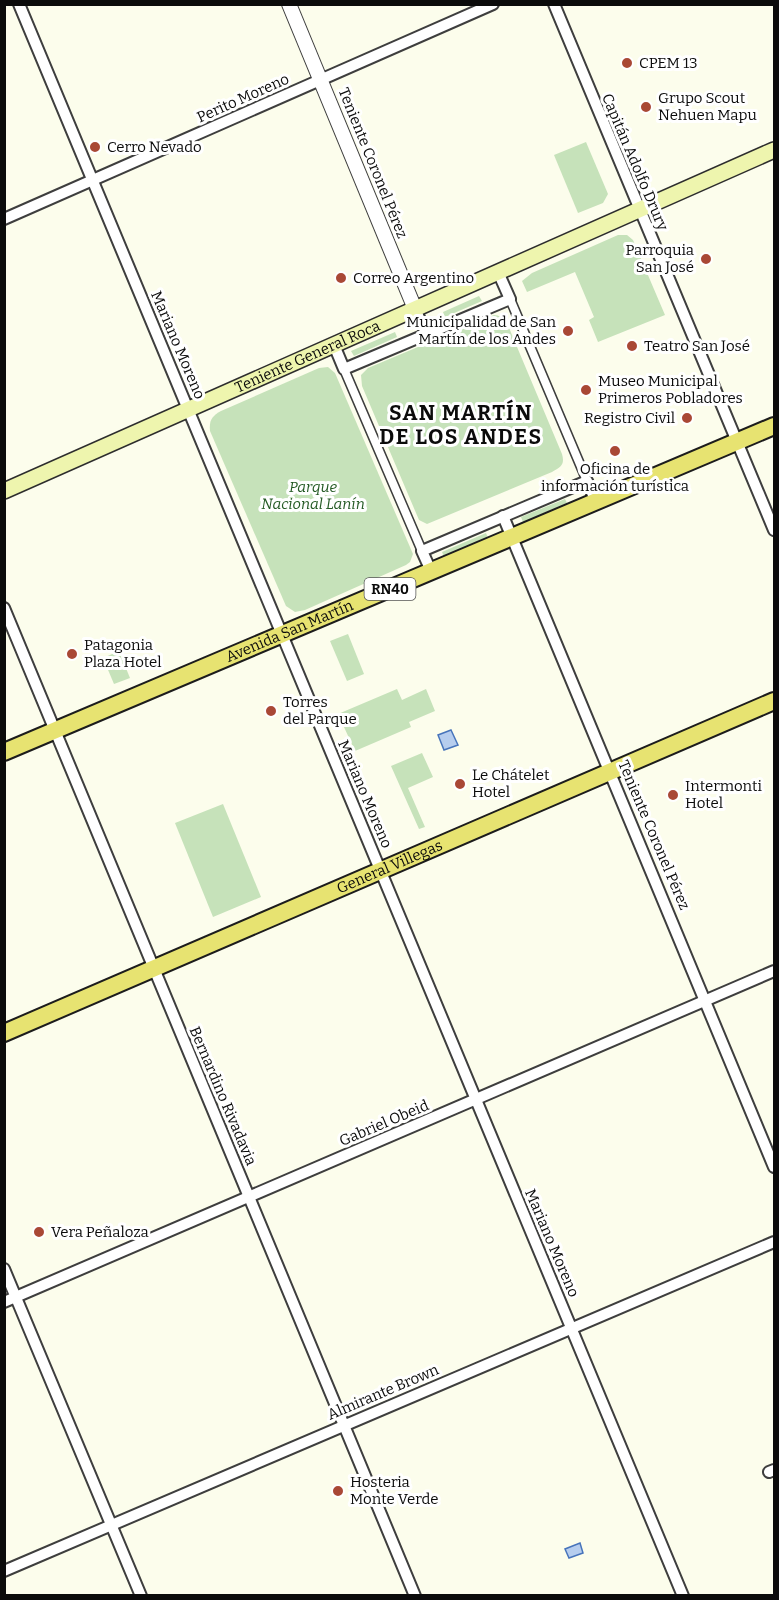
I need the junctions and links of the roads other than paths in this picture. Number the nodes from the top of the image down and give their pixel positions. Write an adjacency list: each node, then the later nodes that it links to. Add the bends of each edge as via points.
1 (19, 4): 7 (street, Mariano Moreno)
2 (289, 4): 5 (street, Teniente Coronel Pérez)
3 (493, 4): 5 (street, Perito Moreno)
4 (554, 4): 8 (street, Capitán Adolfo Drury)
5 (321, 80): 7 (street, Perito Moreno); 12 (street, Teniente Coronel Pérez)
6 (774, 150): 8 (main road, Teniente General Roca)
7 (93, 180): 9 (street, Perito Moreno); 16 (street, Mariano Moreno)
8 (639, 210): 10 (main road, Teniente General Roca); 18 (street, Capitán Adolfo Drury)
9 (4, 219)
10 (498, 272): 11 (street); 12 (main road, Teniente General Roca)
11 (510, 299): 13 (street); 19 (street)
12 (415, 309): 13 (street, Teniente Coronel Pérez); 14 (main road, Teniente General Roca)
13 (426, 333): 15 (street)
14 (333, 345): 15 (street); 16 (main road, Teniente General Roca)
15 (344, 369): 25 (street)
16 (188, 410): 20 (main road, Teniente General Roca); 28 (street, Mariano Moreno)
17 (774, 426): 18 (main road, Avenida San Martín / RN40)
18 (737, 441): 21 (main road, Avenida San Martín / RN40); 23 (street, Capitán Adolfo Drury)
19 (587, 481): 21 (street); 22 (street)
20 (4, 491)
21 (596, 502): 24 (main road, Avenida San Martín / RN40)
22 (503, 516): 24 (street, Teniente Coronel Pérez); 25 (street)
23 (774, 530)
24 (512, 537): 26 (main road, Avenida San Martín / RN40); 32 (street, Teniente Coronel Pérez)
25 (422, 551): 26 (street)
26 (431, 571): 28 (main road, Avenida San Martín / RN40)
27 (4, 608): 30 (street, Bernardino Rivadavia)
28 (282, 635): 30 (main road, Avenida San Martín / RN40); 33 (street, Mariano Moreno)
29 (774, 702): 32 (main road, General Villegas)
30 (55, 731): 31 (main road, Avenida San Martín / RN40); 34 (street, Bernardino Rivadavia)
31 (4, 752)
32 (610, 772): 33 (main road, General Villegas); 36 (street, Teniente Coronel Pérez)
33 (381, 871): 34 (main road, General Villegas); 38 (street, Mariano Moreno)
34 (154, 969): 37 (main road, General Villegas); 40 (street, Bernardino Rivadavia)
35 (774, 971): 36 (street, Gabriel Obeid)
36 (705, 1001): 38 (street, Gabriel Obeid); 39 (street, Teniente Coronel Pérez)
37 (4, 1033)
38 (476, 1099): 40 (street, Gabriel Obeid); 45 (street, Mariano Moreno)
39 (774, 1167)
40 (249, 1197): 43 (street, Gabriel Obeid); 46 (street, Bernardino Rivadavia)
41 (774, 1242): 45 (street, Almirante Brown)
42 (4, 1269): 43 (street)
43 (16, 1297): 44 (street, Gabriel Obeid); 47 (street)
44 (4, 1302)
45 (572, 1328): 46 (street, Almirante Brown); 51 (street, Mariano Moreno)
46 (344, 1425): 47 (street, Almirante Brown); 50 (street, Bernardino Rivadavia)
47 (112, 1525): 48 (street, Almirante Brown); 49 (street)
48 (4, 1571)
49 (141, 1596)
50 (415, 1596)
51 (683, 1596)

